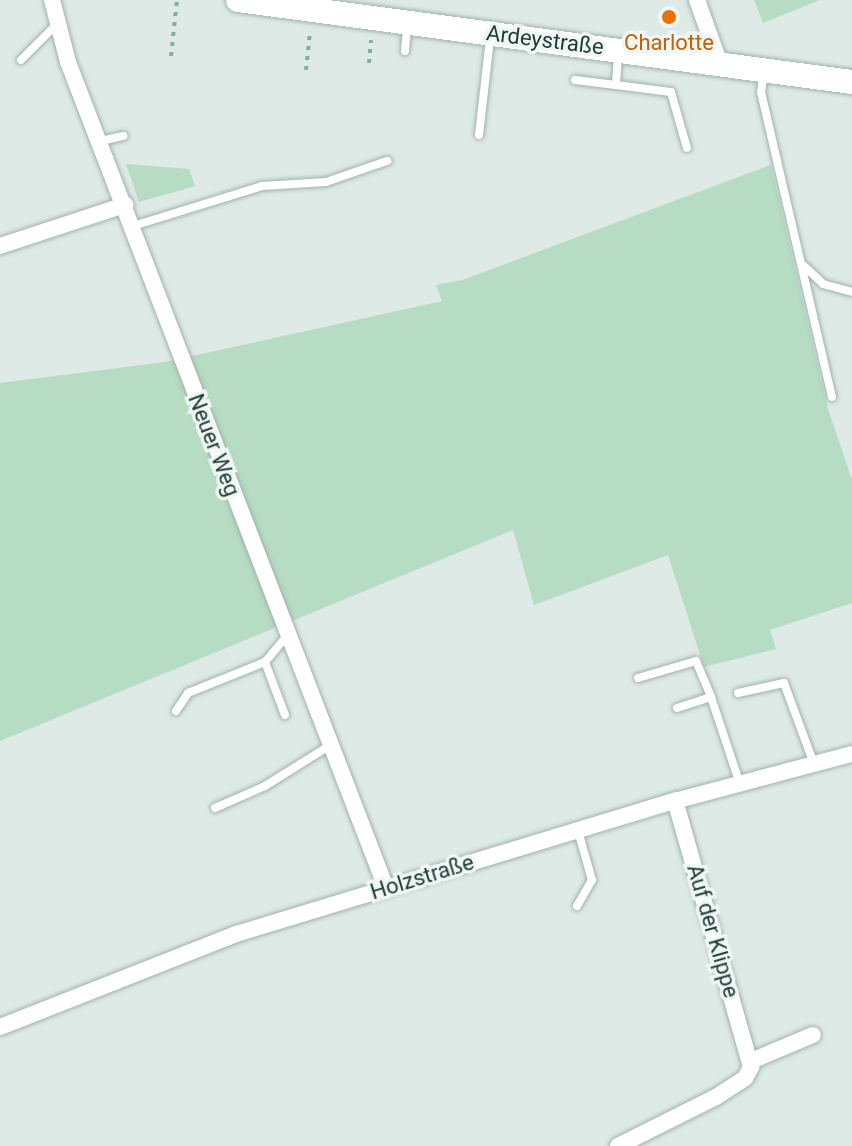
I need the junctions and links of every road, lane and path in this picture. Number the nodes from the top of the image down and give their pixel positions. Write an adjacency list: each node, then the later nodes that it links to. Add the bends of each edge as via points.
1 (52, 0): 6 (street, Neuer Weg)
2 (177, 0): 11 (path)
3 (238, 0): 5 (main road, Ardeystraße)
4 (697, 0): 13 (street)
5 (312, 10): 7 (main road, Ardeystraße); 15 (path)
6 (59, 23): 12 (lane); 21 (street, Neuer Weg, via 68,62)
7 (407, 23): 8 (main road, Ardeystraße); 10 (lane)
8 (491, 33): 9 (main road, Ardeystraße); 19 (lane)
9 (618, 49): 13 (main road, Ardeystraße); 18 (lane)
10 (405, 51)
11 (171, 56)
12 (21, 60)
13 (719, 61): 14 (main road, Ardeystraße)
14 (764, 68): 17 (main road, Ardeystraße); 27 (lane, via 761,92)
15 (306, 70)
16 (575, 80): 18 (lane)
17 (852, 82)
18 (616, 85): 22 (lane, via 671,92)
19 (479, 135)
20 (123, 136): 21 (lane)
21 (101, 141): 24 (street, Neuer Weg)
22 (687, 148)
23 (387, 161): 25 (lane, via 326,182 262,186)
24 (125, 205): 25 (street, Neuer Weg); 26 (street)
25 (133, 226): 30 (street, Neuer Weg)
26 (0, 246)
27 (801, 262): 28 (lane, via 823,284); 29 (lane)
28 (852, 292)
29 (832, 397)
30 (287, 636): 31 (lane); 38 (street, Neuer Weg)
31 (265, 662): 36 (lane, via 188,693); 37 (lane)
32 (638, 678): 34 (lane, via 696,661)
33 (738, 693): 40 (lane, via 784,683)
34 (711, 697): 35 (lane); 41 (lane)
35 (677, 708)
36 (176, 711)
37 (285, 715)
38 (329, 746): 43 (lane, via 265,786); 45 (street, Neuer Weg)
39 (852, 754): 40 (street, Holzstraße)
40 (814, 764): 41 (street, Holzstraße)
41 (740, 784): 42 (street, Holzstraße)
42 (675, 801): 44 (street, Holzstraße); 49 (street, Auf der Klippe)
43 (215, 808)
44 (578, 830): 45 (street, Holzstraße); 46 (lane, via 592,880)
45 (386, 888): 47 (street, Holzstraße, via 155,963)
46 (577, 906)
47 (0, 1027)
48 (813, 1035): 49 (street)
49 (751, 1061): 50 (street, via 739,1083)
50 (618, 1146)

